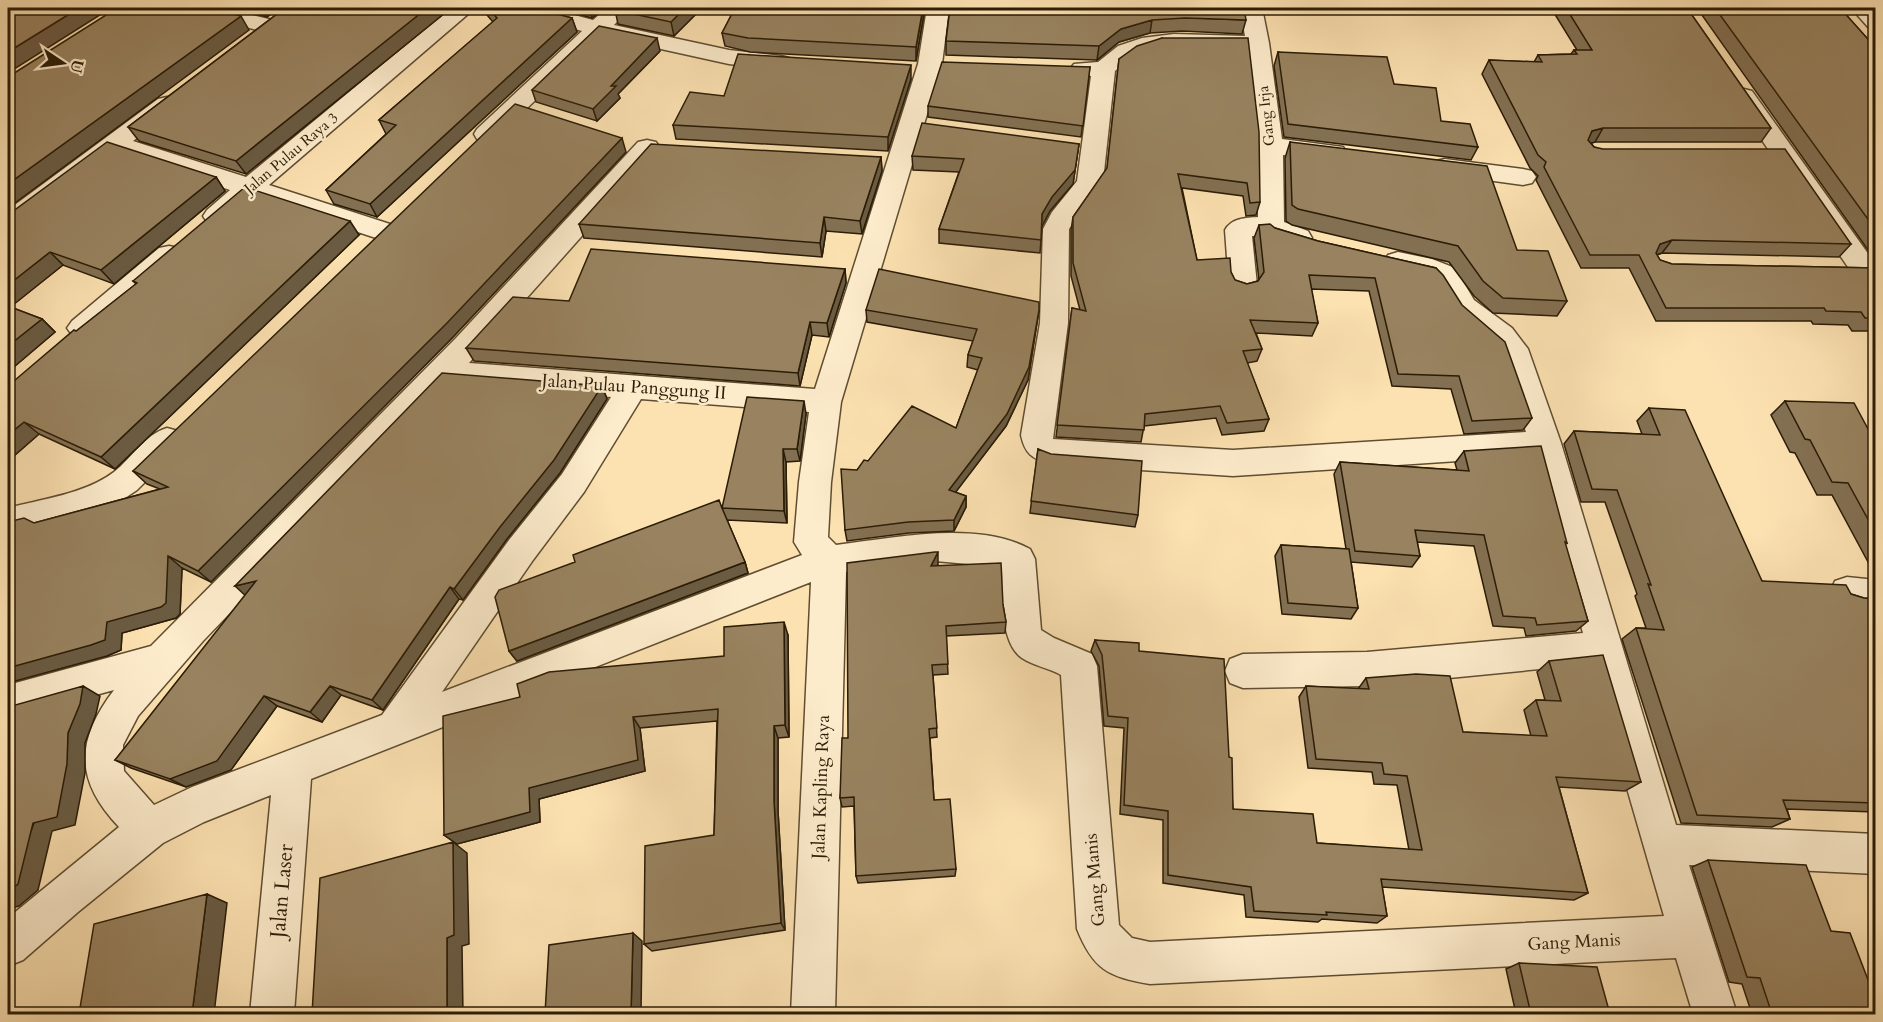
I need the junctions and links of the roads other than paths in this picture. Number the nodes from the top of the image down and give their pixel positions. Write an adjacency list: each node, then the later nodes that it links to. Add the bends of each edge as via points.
1 (199, 8): 11 (street, via 278,20)
2 (464, 8): 24 (street, Jalan Pulau Raya 3)
3 (525, 8): 9 (street)
4 (619, 8): 9 (street)
5 (938, 8): 38 (street, via 923,127 889,162 855,272)
6 (1251, 8): 10 (street, Gang Irja)
7 (1862, 8): 8 (street)
8 (1875, 22)
9 (596, 28): 12 (street, via 750,61); 20 (street, via 527,110)
10 (1258, 43): 14 (street, via 1194,41 1141,45 1125,51); 18 (street, Gang Irja)
11 (242, 47)
12 (803, 64)
13 (1058, 68): 14 (street)
14 (1104, 69): 40 (street, via 1083,148 1089,185 1056,229 1055,311 1037,435 1043,448 1086,455 1233,463)
15 (1731, 76): 33 (street, via 1770,152)
16 (188, 88): 17 (street)
17 (115, 144): 24 (street); 25 (street)
18 (1270, 145): 21 (street); 26 (street, Gang Irja)
19 (648, 146): 28 (street)
20 (466, 153)
21 (1362, 157)
22 (1420, 164): 23 (street)
23 (1523, 177)
24 (250, 187): 31 (street, via 392,223); 35 (street, Jalan Pulau Raya 3)
25 (8, 223)
26 (1271, 226): 27 (street, via 1281,233); 34 (street, via 1238,230)
27 (1324, 245)
28 (558, 249): 29 (street); 36 (street)
29 (593, 251)
30 (1364, 255): 40 (street, via 1445,275 1464,307 1503,336 1513,349)
31 (357, 256)
32 (1828, 268): 33 (street)
33 (1870, 269)
34 (1243, 285)
35 (62, 345)
36 (442, 372): 37 (street, Jalan Pulau Panggung II); 44 (street)
37 (633, 387): 38 (street, Jalan Pulau Panggung II); 47 (street, via 573,483)
38 (826, 402): 42 (street, via 811,542)
39 (186, 423): 41 (street, via 116,489)
40 (1545, 443): 43 (street)
41 (8, 522)
42 (829, 560): 47 (street); 52 (street, Gang Manis, via 935,547 1005,552 1018,559 1027,640 1079,666 1098,929 1104,944 1116,954 1161,962); 55 (street, Jalan Kapling Raya)
43 (1603, 647): 45 (street, via 1367,669); 50 (street)
44 (164, 659): 46 (street); 49 (street, via 119,712 104,745 103,766 109,785)
45 (1243, 671)
46 (8, 702)
47 (396, 727): 48 (street)
48 (293, 767): 49 (street, via 192,807); 54 (street, Jalan Laser)
49 (149, 829): 53 (street)
50 (1662, 844): 51 (street); 52 (street)
51 (1875, 854)
52 (1689, 936): 56 (street)
53 (8, 945)
54 (272, 1014)
55 (813, 1014)
56 (1715, 1014)

